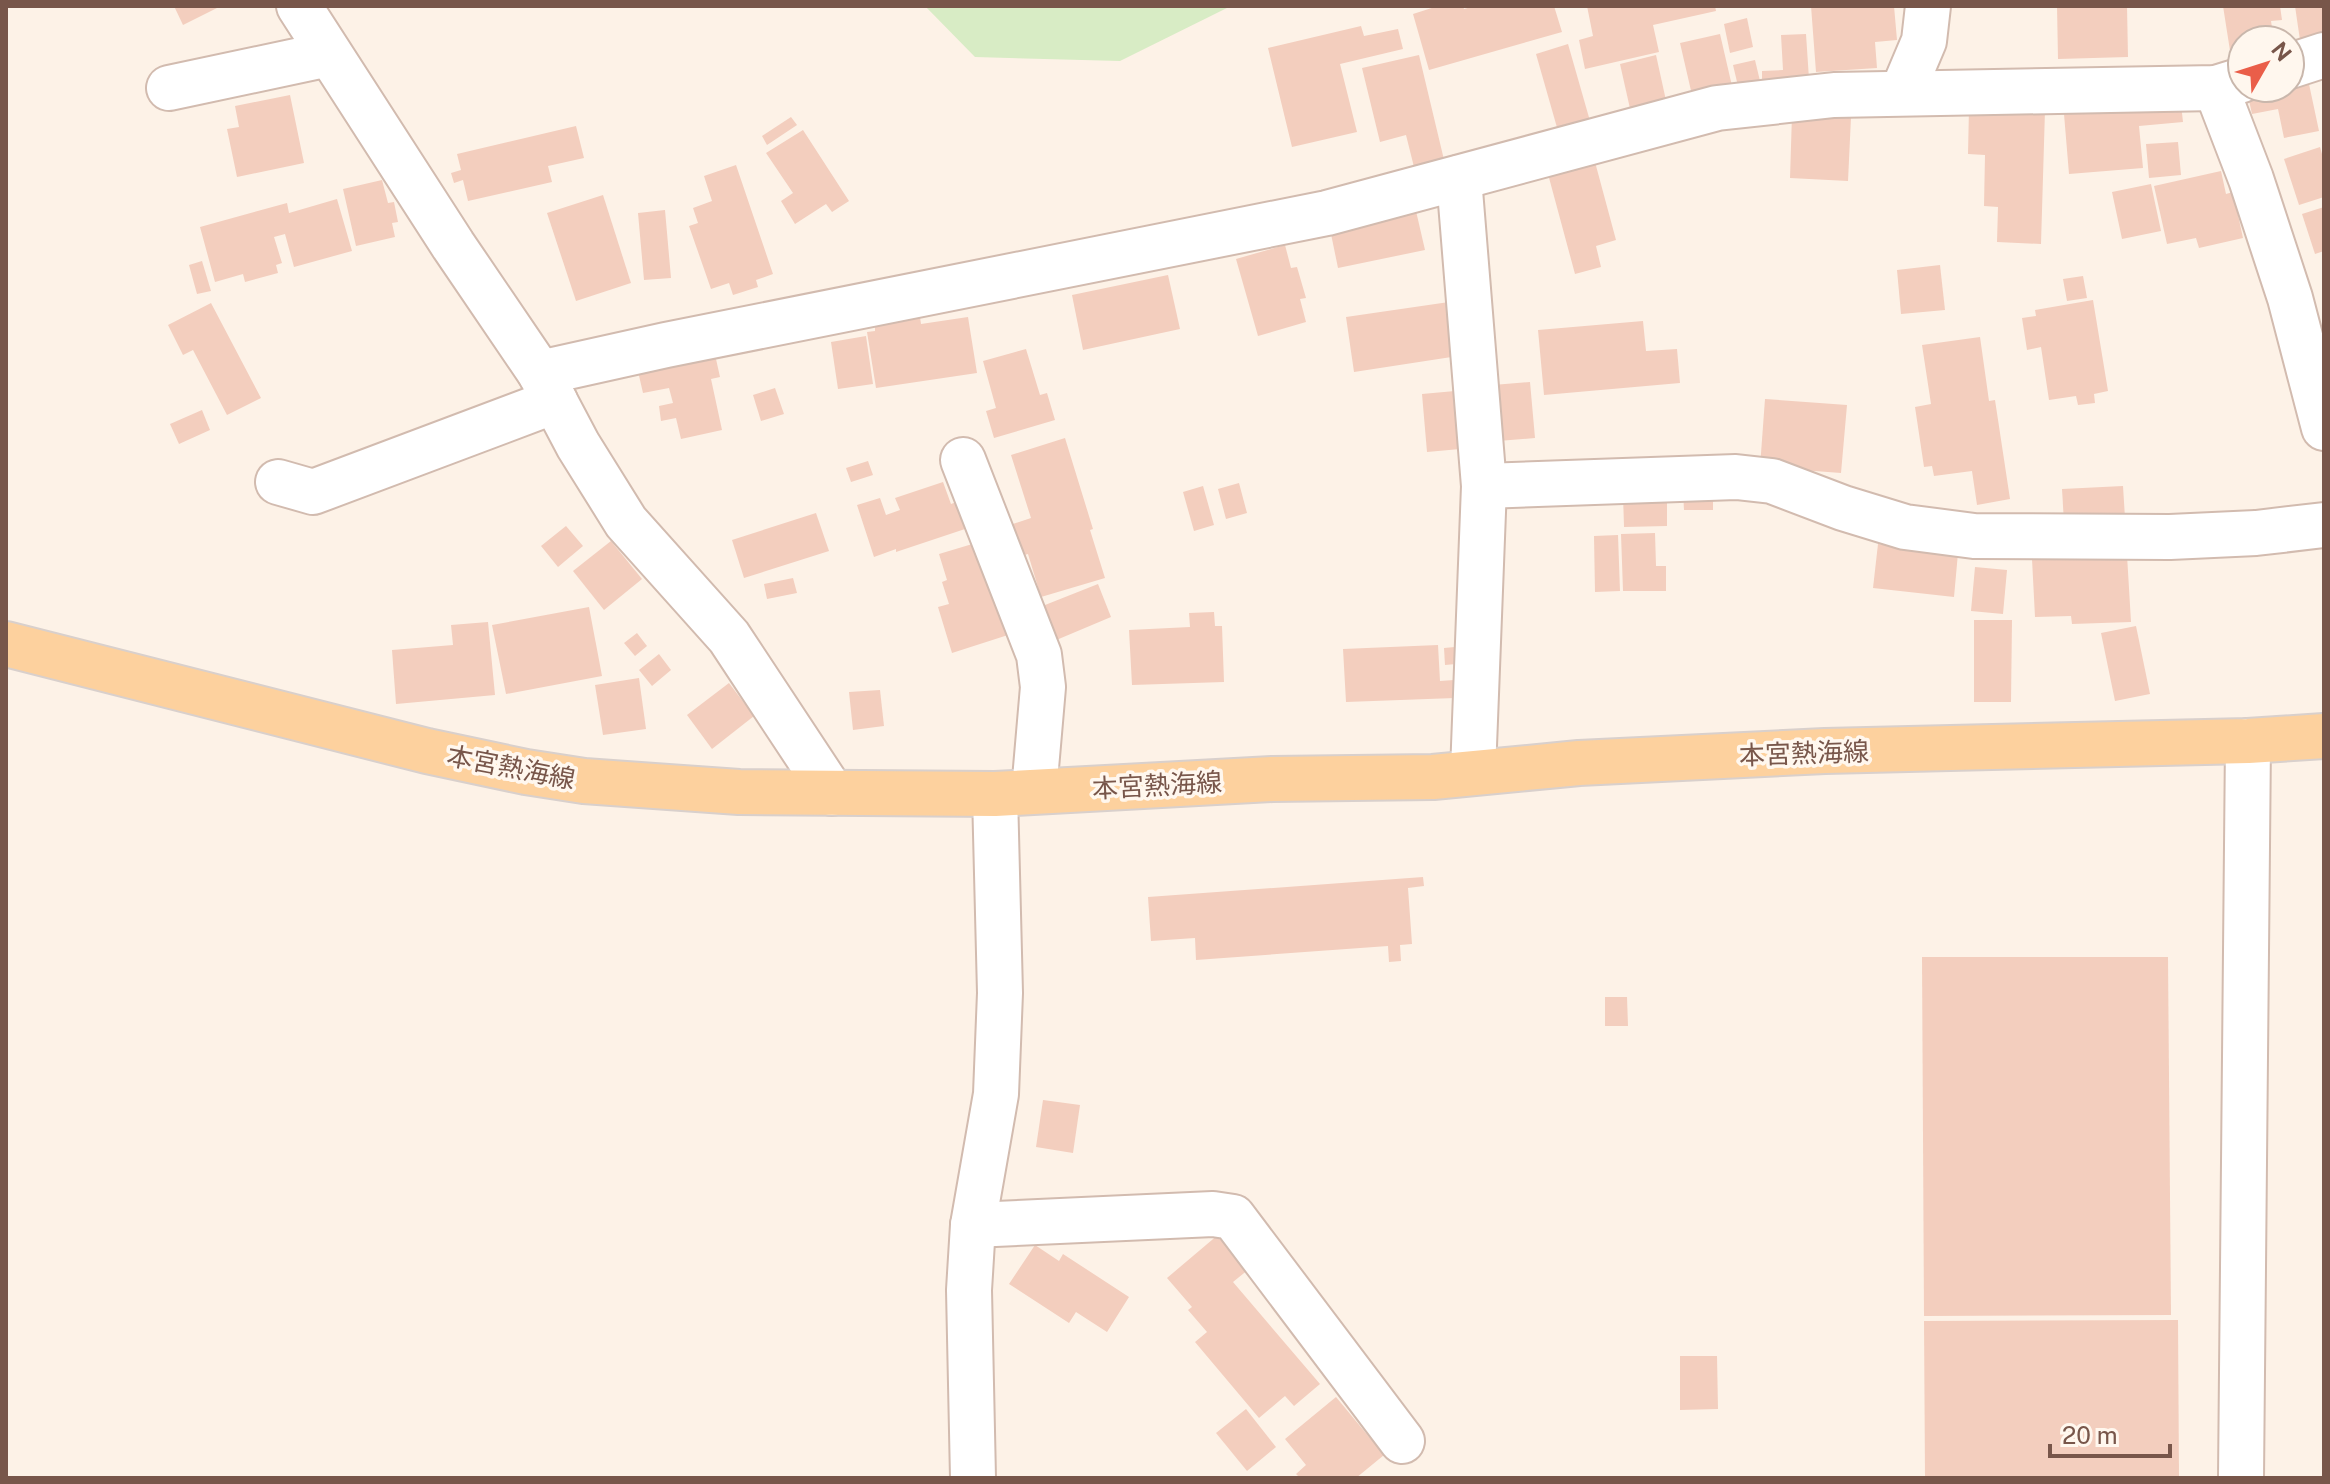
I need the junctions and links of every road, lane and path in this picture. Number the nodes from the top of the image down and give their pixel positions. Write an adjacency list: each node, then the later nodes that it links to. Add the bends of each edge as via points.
1 (299, 6): 3 (street)
2 (1928, 6): 6 (street, via 1924,41)
3 (329, 54): 5 (street); 9 (street)
4 (2226, 84): 6 (street)
5 (169, 88)
6 (1902, 93): 8 (street, via 1717,108)
7 (2234, 104): 10 (street)
8 (1459, 178): 9 (street, via 1327,213 680,342); 13 (street)
9 (547, 387): 12 (street, via 313,492); 19 (street, via 626,522 729,637)
10 (2324, 428)
11 (963, 460): 20 (street, via 1039,655 1043,687)
12 (278, 482)
13 (1484, 486): 14 (street, via 1736,477 1772,481 1905,527 1974,536 2170,537); 18 (street)
14 (2324, 525)
15 (6, 644): 19 (main road, 本宮熱海線, via 526,772 739,792)
16 (2324, 736): 17 (main road, 本宮熱海線)
17 (2248, 741): 18 (main road, 本宮熱海線, via 1825,751); 24 (street)
18 (1473, 772): 20 (main road, 本宮熱海線)
19 (832, 793): 20 (main road, 本宮熱海線)
20 (1014, 793): 21 (street, via 996,1094)
21 (973, 1225): 22 (street, via 1233,1217); 23 (street)
22 (1402, 1441)
23 (973, 1478)
24 (2241, 1478)

